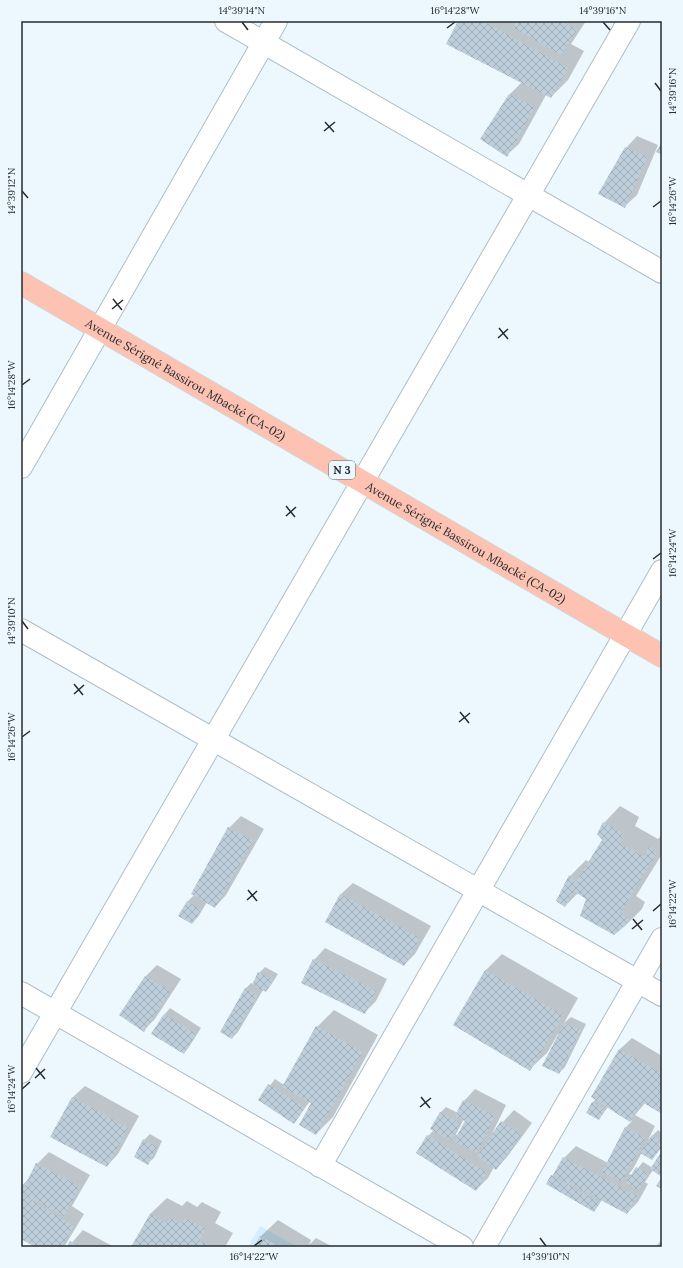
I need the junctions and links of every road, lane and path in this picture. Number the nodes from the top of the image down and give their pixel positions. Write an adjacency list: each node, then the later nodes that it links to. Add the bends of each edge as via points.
1 (226, 21): 4 (street)
2 (276, 21): 4 (street)
3 (629, 21): 5 (street)
4 (263, 43): 5 (street); 8 (street)
5 (528, 196): 6 (street); 10 (street)
6 (662, 272)
7 (21, 284): 8 (main road, Avenue Sérigné Bassirou Mbacké (CA-02) / N 3)
8 (100, 330): 9 (street); 10 (main road, Avenue Sérigné Bassirou Mbacké (CA-02) / N 3)
9 (21, 467)
10 (362, 482): 13 (main road, Avenue Sérigné Bassirou Mbacké (CA-02) / N 3); 15 (street)
11 (662, 570): 13 (street)
12 (21, 630): 15 (street)
13 (625, 635): 14 (main road, Avenue Sérigné Bassirou Mbacké (CA-02) / N 3); 16 (street)
14 (662, 656)
15 (214, 739): 16 (street); 21 (street)
16 (478, 891): 18 (street); 23 (street)
17 (662, 939): 18 (street)
18 (638, 981): 20 (street); 25 (street)
19 (21, 993): 21 (street)
20 (662, 995)
21 (55, 1013): 22 (street); 23 (street)
22 (21, 1072)
23 (320, 1166): 24 (street)
24 (462, 1247)
25 (484, 1247)

